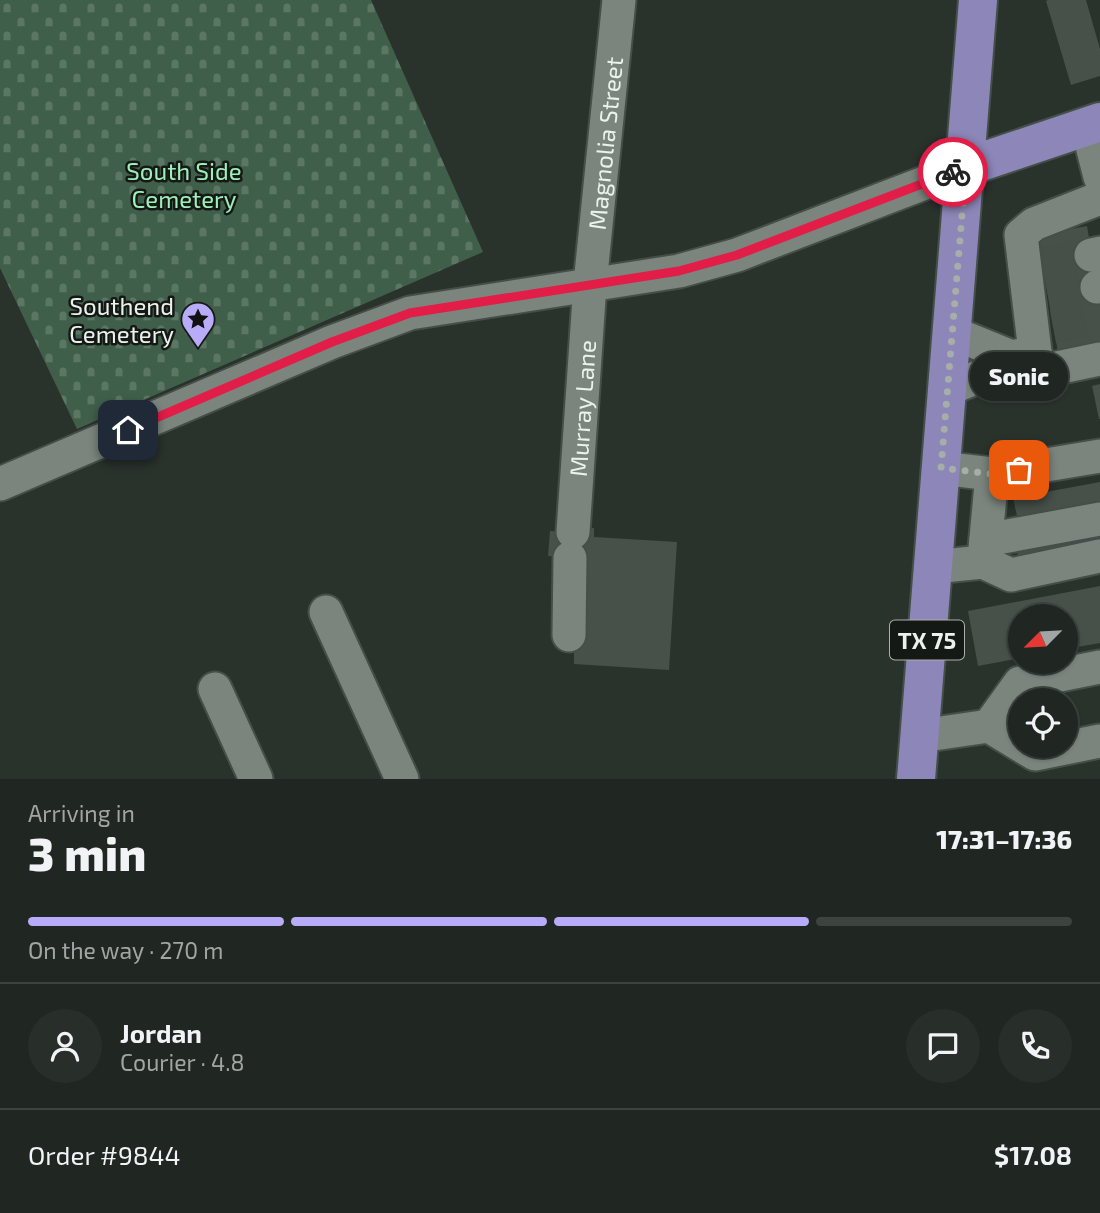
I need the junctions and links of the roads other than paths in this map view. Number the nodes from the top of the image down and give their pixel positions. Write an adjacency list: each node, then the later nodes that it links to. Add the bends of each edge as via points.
1 (619, 0): 7 (street, Magnolia Street)
2 (978, 0): 4 (main road, TX 75)
3 (1093, 124): 4 (main road); 5 (street)
4 (966, 167): 7 (street, via 733,257 679,271); 9 (main road, TX 75)
5 (1100, 177)
6 (1100, 198): 8 (street, via 1034,224 1021,235 1033,265)
7 (590, 284): 15 (street, via 410,313); 21 (street, Murray Lane)
8 (1035, 327): 9 (street); 10 (street, via 1038,372); 11 (street, via 1003,367)
9 (953, 333): 11 (main road, TX 75)
10 (1100, 359)
11 (948, 389): 13 (main road, TX 75)
12 (1100, 456): 14 (street)
13 (941, 468): 14 (street); 19 (main road, TX 75)
14 (992, 474): 17 (street)
15 (0, 484)
16 (1100, 519): 17 (street)
17 (985, 551): 18 (street, via 1011,575); 19 (street)
18 (1100, 556)
19 (933, 567): 25 (main road, TX 75)
20 (326, 612): 28 (street)
21 (569, 635)
22 (1100, 667): 24 (street, via 1020,683)
23 (215, 689): 27 (street)
24 (989, 726): 25 (street); 26 (street, via 1035,754)
25 (920, 736): 29 (main road, TX 75)
26 (1100, 741)
27 (256, 779)
28 (402, 779)
29 (916, 779)

